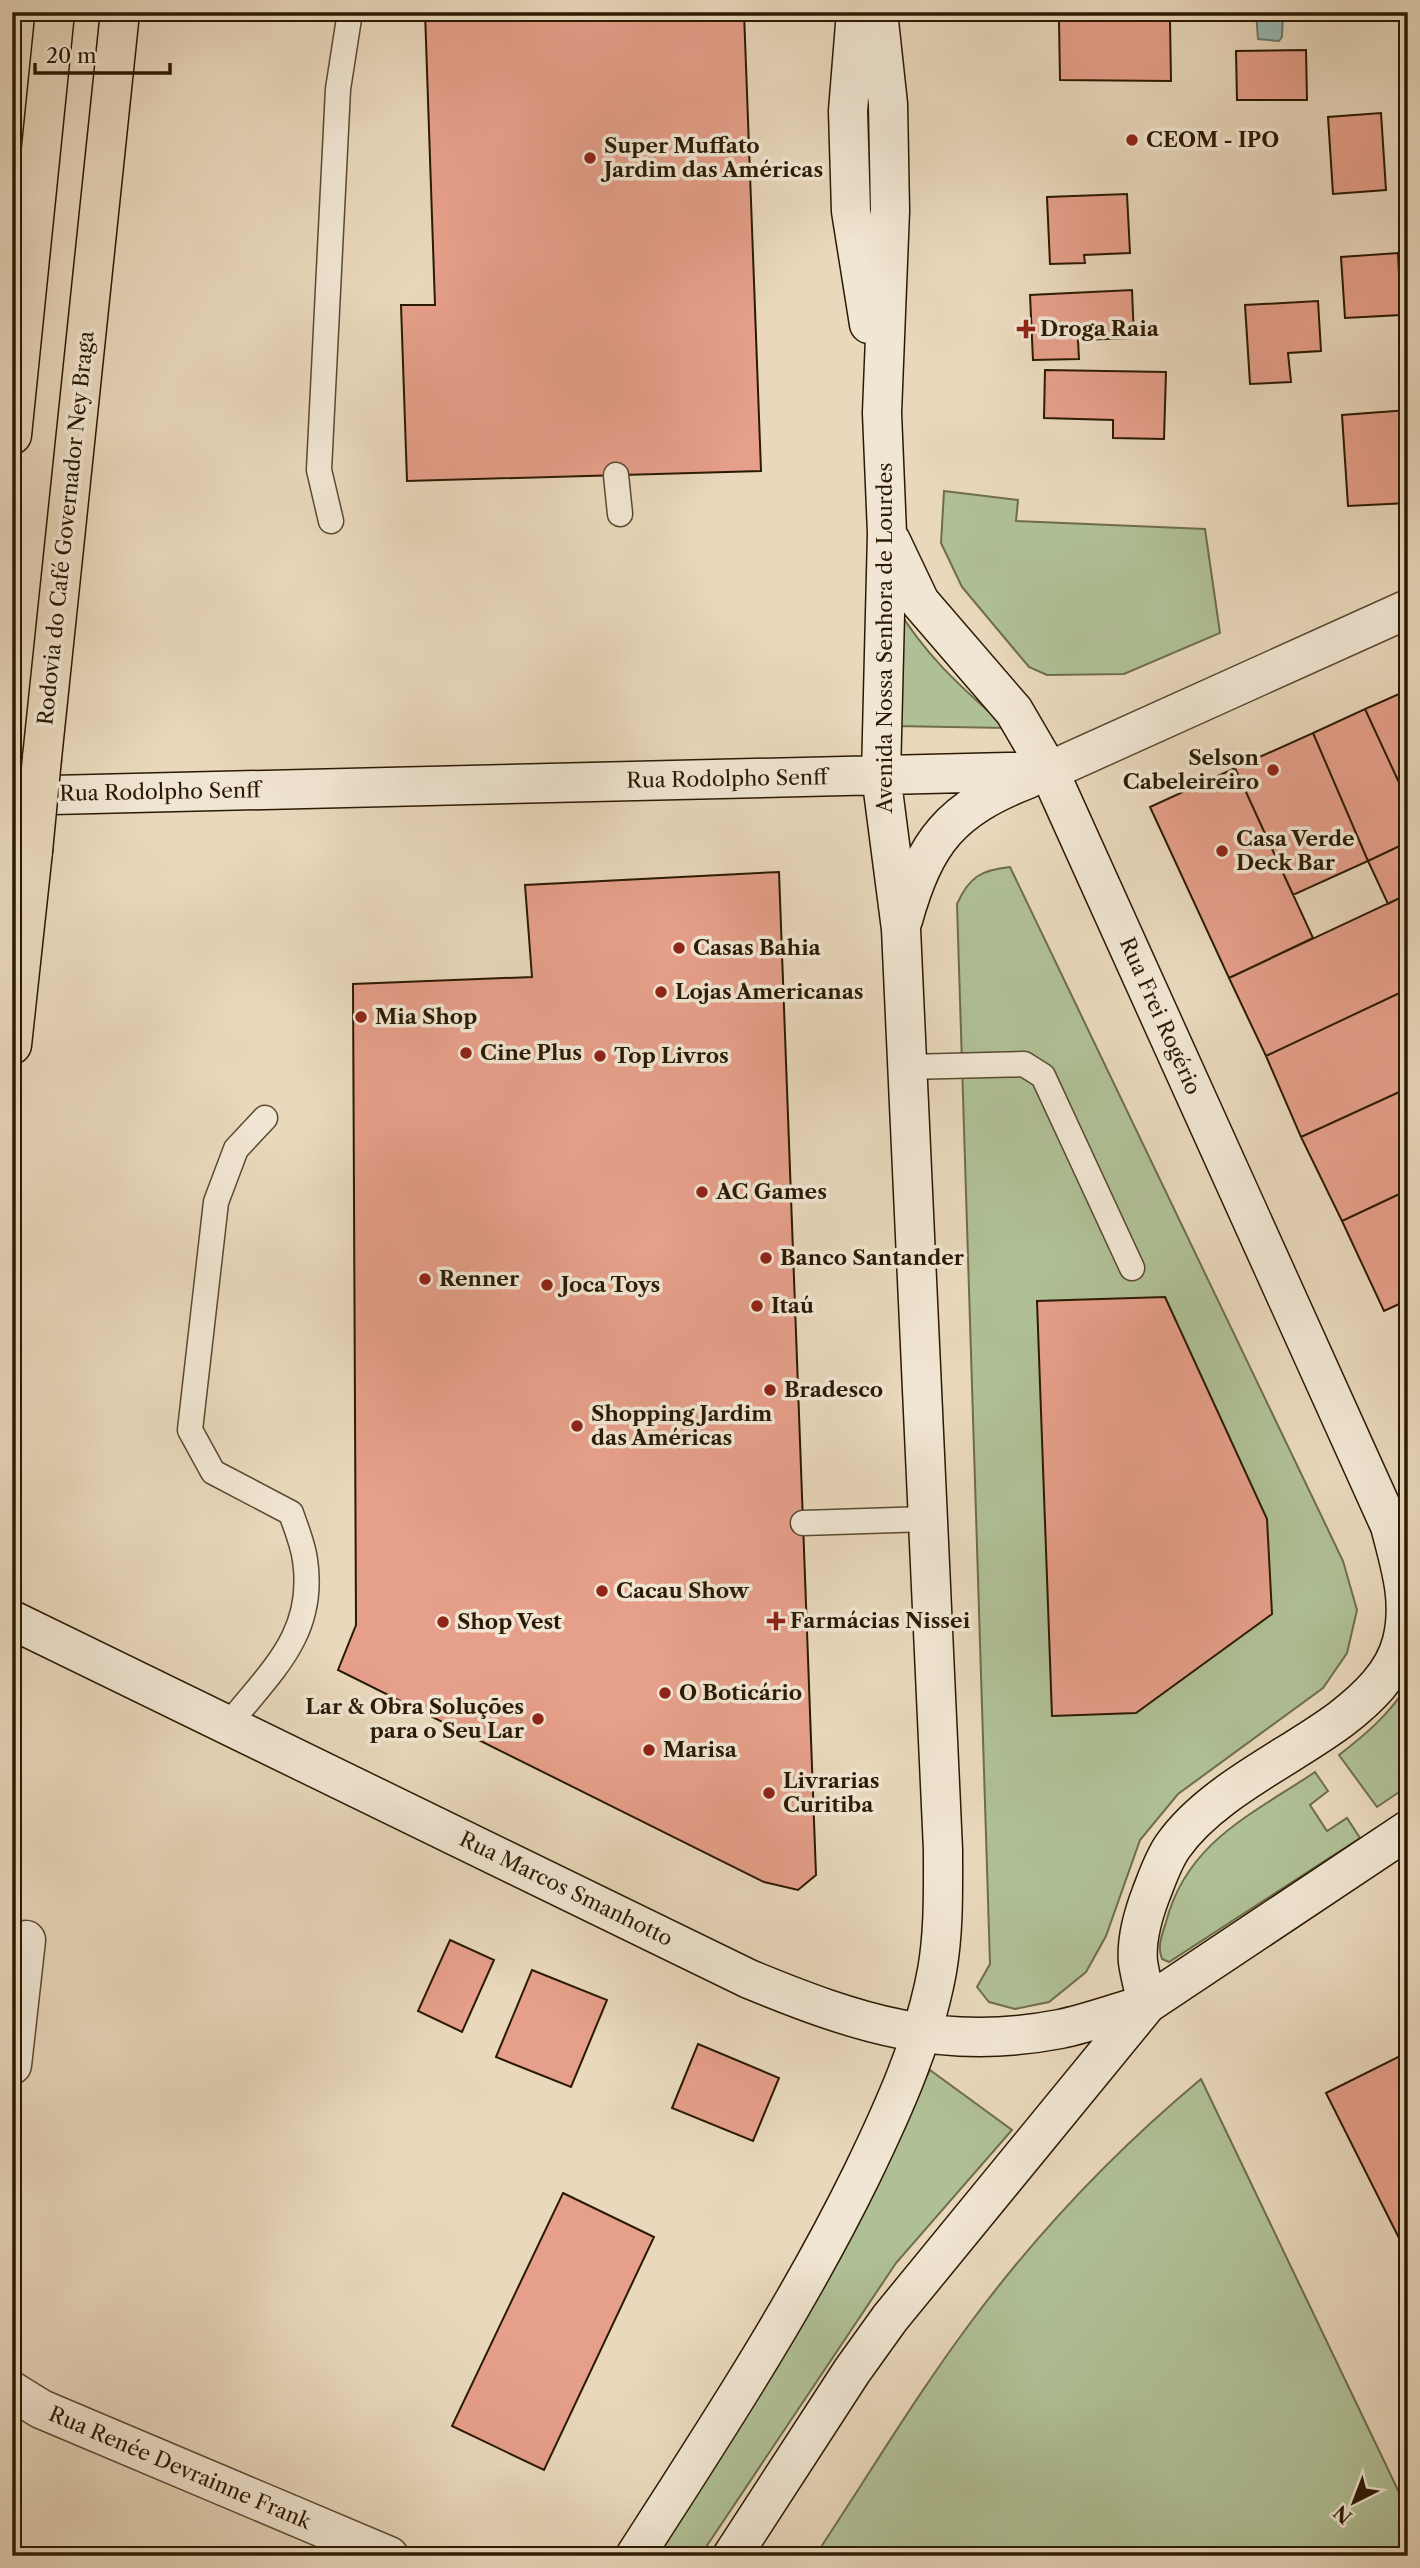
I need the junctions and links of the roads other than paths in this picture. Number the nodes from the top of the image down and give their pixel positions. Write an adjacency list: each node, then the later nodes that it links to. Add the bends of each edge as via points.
1 (55, 12): 9 (highway)
2 (120, 12): 19 (highway, Rodovia do Café Governador Ney Braga, bridge)
3 (350, 12): 12 (lane, via 338,89 319,470)
4 (856, 12): 6 (main road, Avenida Nossa Senhora de Lourdes, via 848,111)
5 (878, 12): 7 (main road, Avenida Nossa Senhora de Lourdes, via 888,104)
6 (851, 211): 7 (main road); 8 (main road, Avenida Nossa Senhora de Lourdes)
7 (890, 211): 8 (main road, Avenida Nossa Senhora de Lourdes)
8 (883, 413): 13 (main road, Avenida Nossa Senhora de Lourdes)
9 (12, 435)
10 (616, 475): 11 (lane)
11 (620, 514)
12 (331, 521)
13 (887, 533): 15 (main road, Rua Frei Rogério, via 920,602 1014,711); 16 (main road, Avenida Nossa Senhora de Lourdes)
14 (1408, 609): 15 (main road, Rua Rodolpho Senff)
15 (1049, 771): 16 (main road, Rua Rodolpho Senff); 18 (main road, via 987,795 947,827 914,882); 25 (main road, Rua Frei Rogério)
16 (881, 775): 17 (main road, Rua Rodolpho Senff); 18 (main road, Avenida Nossa Senhora de Lourdes)
17 (12, 796)
18 (901, 929): 20 (main road, Avenida Nossa Senhora de Lourdes)
19 (12, 1045)
20 (907, 1067): 22 (lane, via 1024,1064 1043,1076); 23 (main road, Avenida Nossa Senhora de Lourdes)
21 (265, 1118): 27 (lane, via 236,1149 216,1202 190,1430 213,1472 291,1513 306,1560 304,1620 291,1646)
22 (1132, 1268)
23 (927, 1519): 24 (lane); 31 (main road, Avenida Nossa Senhora de Lourdes, via 943,1892 937,1972)
24 (803, 1523)
25 (1399, 1533): 30 (main road, Rua Frei Rogério, via 1407,1610 1402,1643 1387,1674 1364,1701 1219,1801 1172,1847 1147,1904 1140,1933 1138,1961)
26 (12, 1620): 27 (main road, Rua Marcos Smanhotto)
27 (229, 1724): 31 (main road, Rua Marcos Smanhotto, via 749,1979 872,2025)
28 (1408, 1830): 30 (main road)
29 (26, 1940): 32 (main road)
30 (1147, 2004): 31 (main road, Rua Marcos Smanhotto, via 1060,2028 1011,2035); 36 (main road, via 890,2318)
31 (920, 2035): 35 (main road, Avenida Nossa Senhora de Lourdes, via 885,2127 802,2289)
32 (12, 2065)
33 (12, 2391): 34 (main road, Rua Renée Devrainne Frank, via 41,2409)
34 (389, 2556)
35 (635, 2556)
36 (732, 2556)

